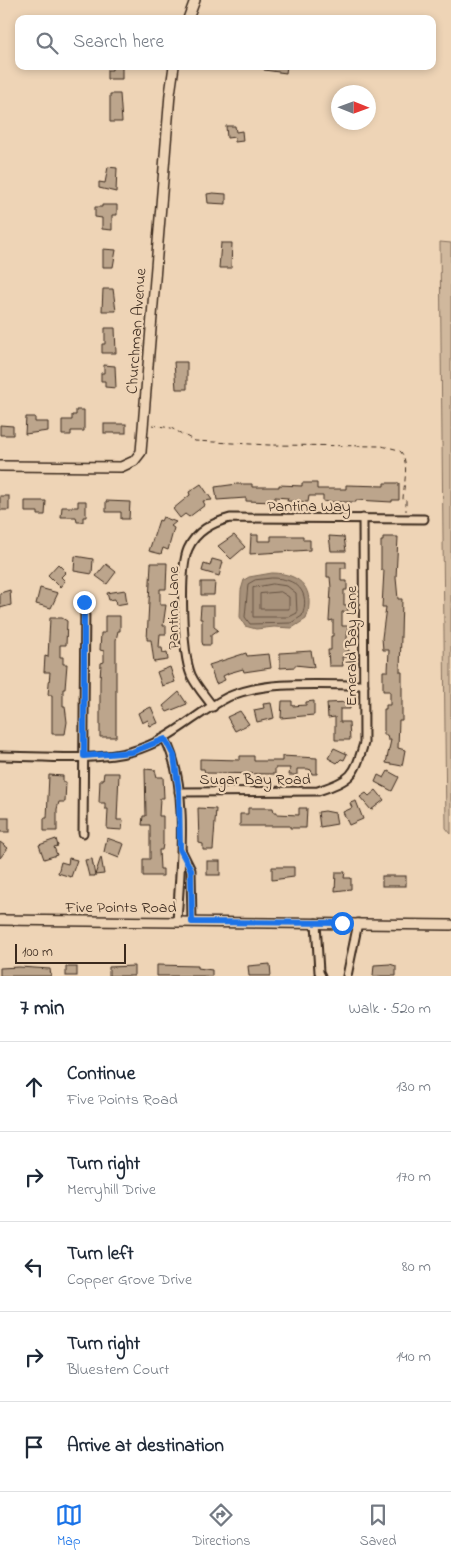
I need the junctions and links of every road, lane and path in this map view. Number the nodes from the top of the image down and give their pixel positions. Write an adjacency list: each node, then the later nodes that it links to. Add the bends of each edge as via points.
1 (195, 0): 2 (street)
2 (189, 15)
3 (173, 70): 4 (street, Churchman Avenue)
4 (143, 424): 5 (street, Churchman Avenue, via 141,452 125,466); 7 (path, via 171,428 194,441 396,449 404,458 406,482 402,500 406,500)
5 (0, 466)
6 (363, 518): 7 (street, Pantina Way); 9 (street, Pantina Way, via 230,518 213,523); 11 (street, Emerald Bay Lane)
7 (405, 518): 8 (street, Pantina Way)
8 (424, 518)
9 (198, 534): 12 (street, Pantina Lane, via 188,549 184,566 184,643 192,676)
10 (84, 602): 15 (street)
11 (364, 684): 12 (street, via 282,686 245,691); 16 (street, Emerald Bay Lane, via 364,743)
12 (212, 707): 13 (street)
13 (165, 739): 15 (street, via 132,752); 17 (street, via 174,756)
14 (0, 756): 15 (street)
15 (84, 756): 18 (street)
16 (355, 772): 17 (street, Sugar Bay Road, via 338,784 318,791)
17 (179, 792): 19 (street)
18 (83, 833)
19 (180, 849): 21 (street); 22 (street, via 191,870)
20 (0, 920): 21 (street, Five Points Road)
21 (177, 922): 22 (street, Five Points Road)
22 (192, 922): 23 (street, Five Points Road)
23 (316, 923): 24 (street, Five Points Road); 26 (street)
24 (358, 923): 25 (street, Five Points Road); 27 (street)
25 (451, 925)
26 (321, 976)
27 (347, 976)

